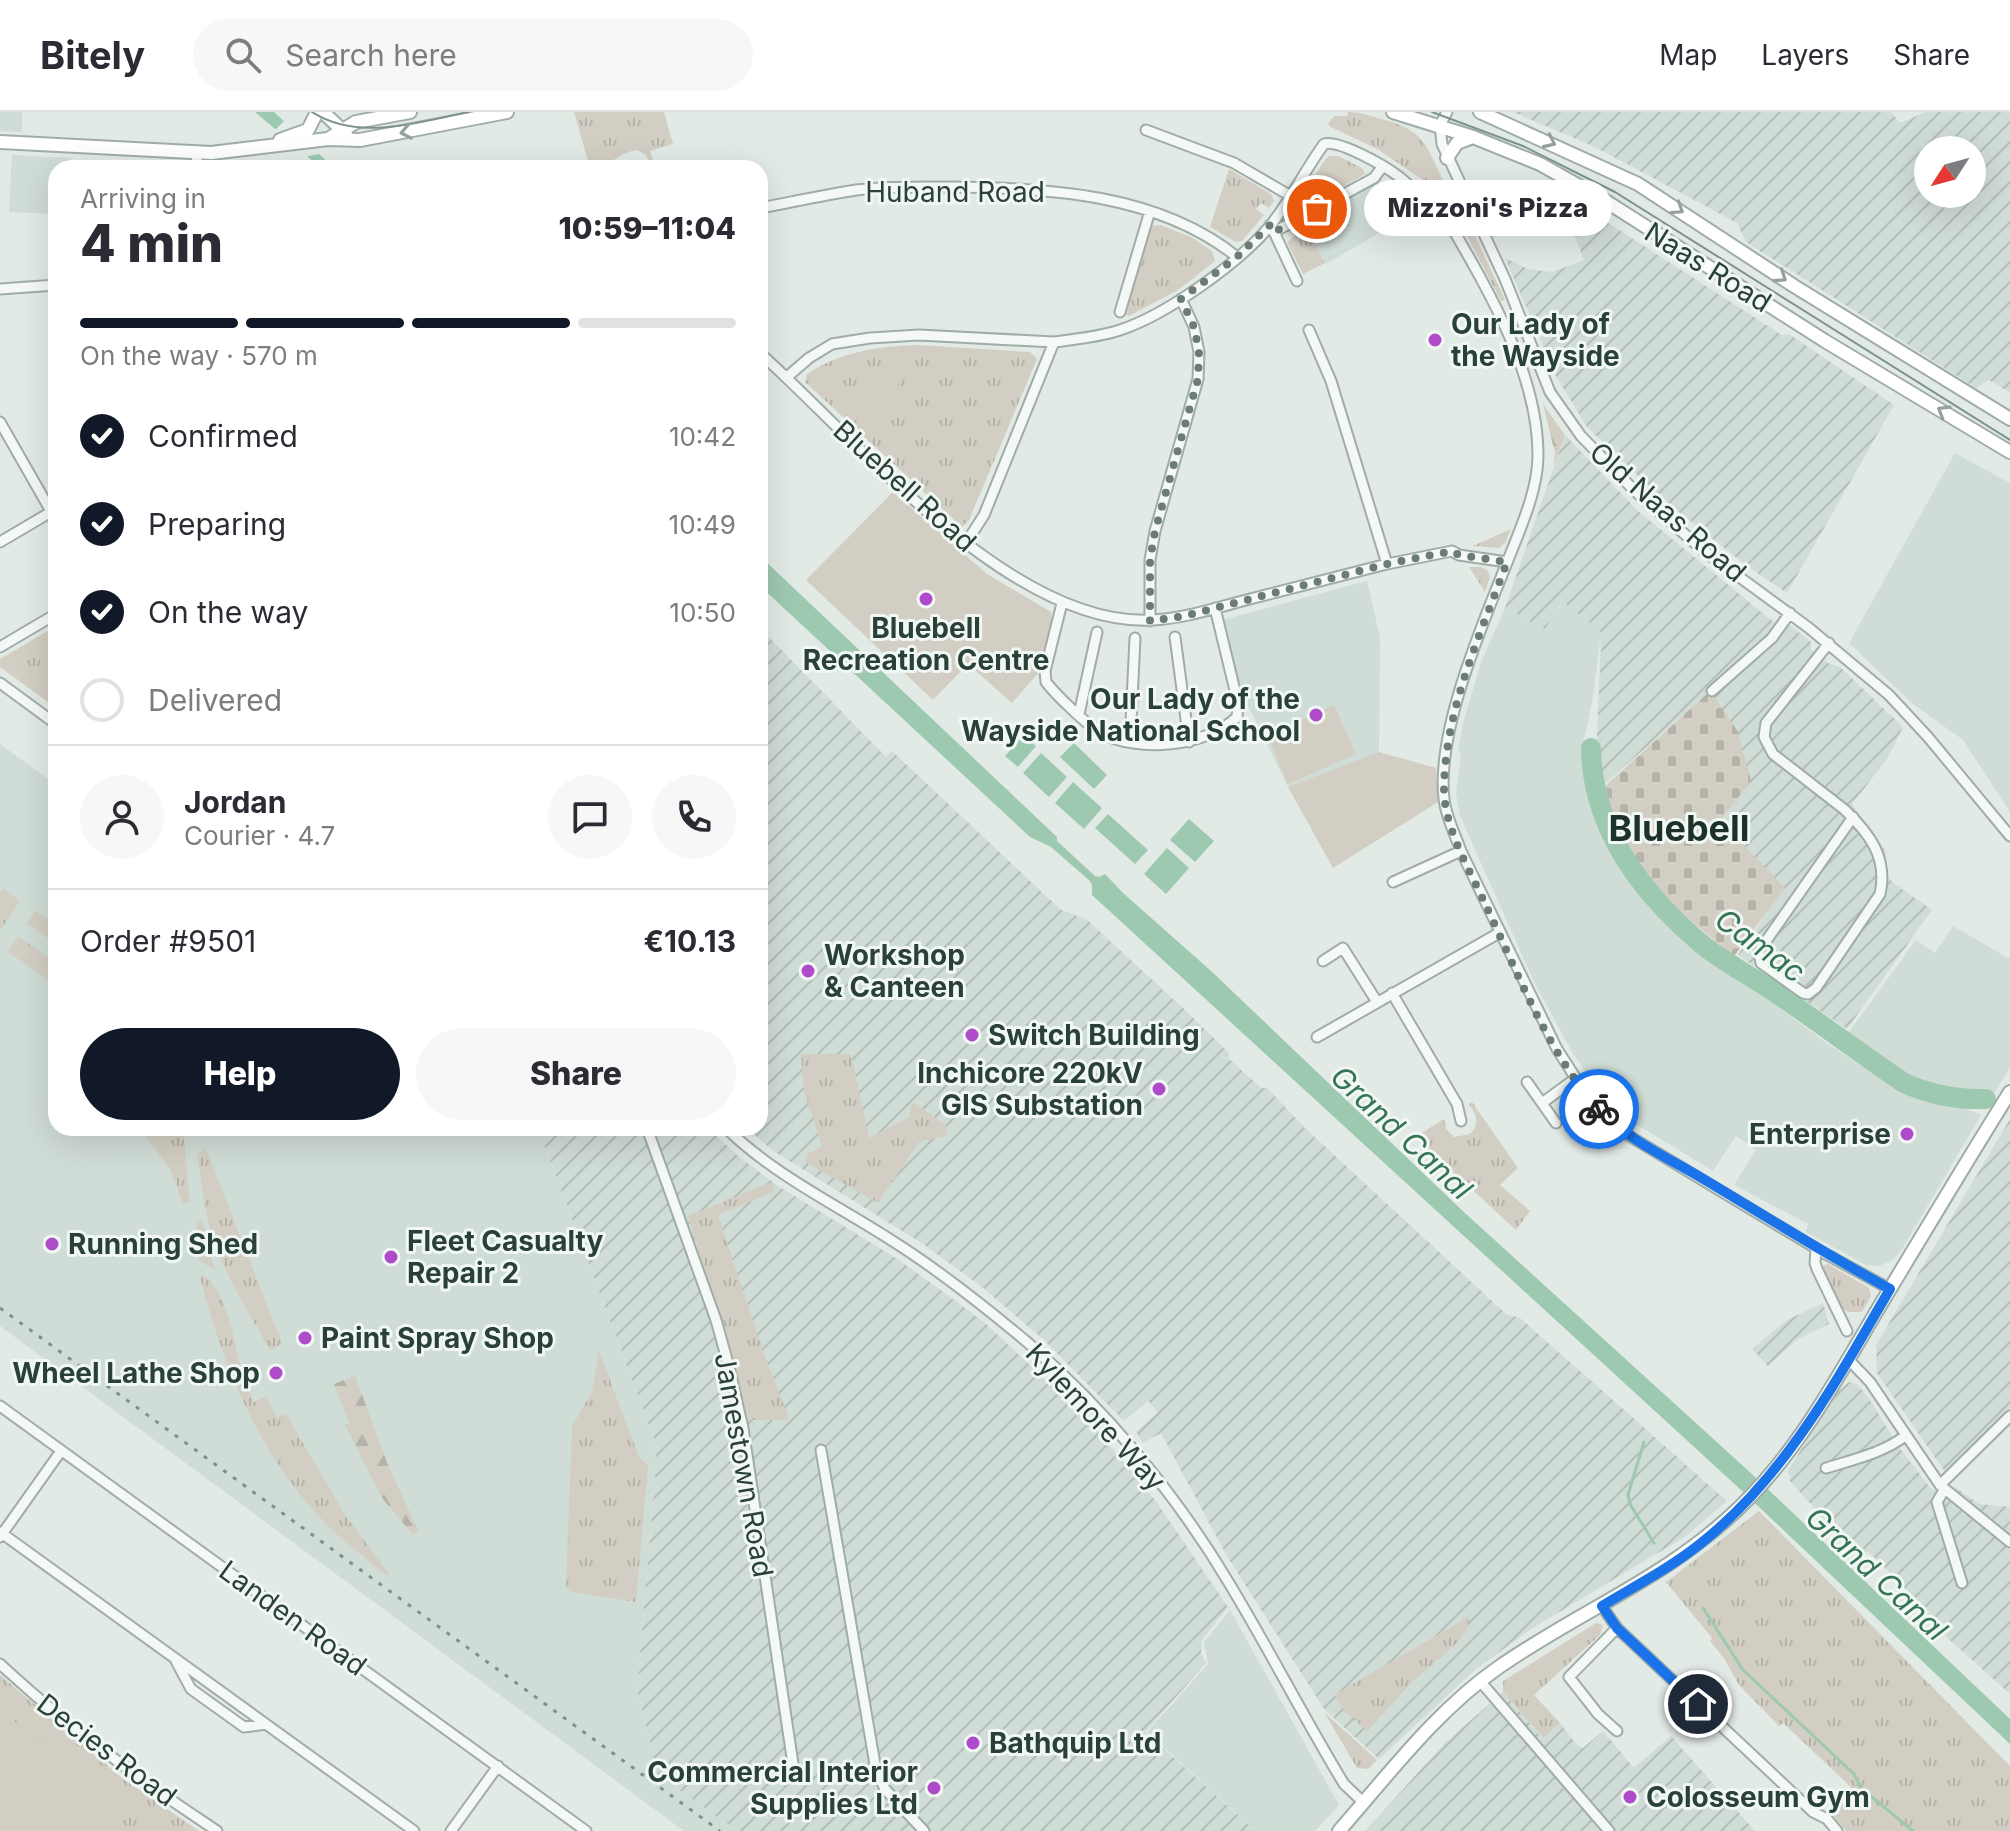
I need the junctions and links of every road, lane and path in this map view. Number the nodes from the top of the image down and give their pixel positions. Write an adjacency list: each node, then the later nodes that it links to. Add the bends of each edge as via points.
1 (317, 112): 15 (main road)
2 (323, 112): 13 (main road)
3 (335, 112): 13 (main road)
4 (364, 112): 10 (main road)
5 (410, 112): 10 (main road)
6 (507, 112): 13 (main road, one-way to 13, via 360,140)
7 (1393, 112): 11 (main road, Naas Road)
8 (1447, 112): 11 (street)
9 (1480, 112): 39 (main road, Naas Road, one-way to 39, via 1638,184)
10 (383, 116): 13 (main road, via 356,122)
11 (1440, 125): 14 (main road, Naas Road); 18 (street, Old Naas Road)
12 (1146, 130): 22 (street, via 1234,163)
13 (334, 136): 15 (main road)
14 (1473, 137): 18 (main road, via 1457,143); 41 (main road, Naas Road, one-way to 14, via 1604,200 1540,164)
15 (306, 138): 17 (main road)
16 (0, 142): 17 (main road)
17 (195, 152): 19 (street)
18 (1447, 158): 21 (street, Old Naas Road)
19 (197, 160)
20 (1383, 166): 22 (street, via 1330,142); 23 (street); 26 (street, via 1370,180)
21 (1463, 192): 23 (street); 32 (street, Old Naas Road)
22 (1289, 195): 26 (street)
23 (1438, 203): 34 (street)
24 (768, 207): 25 (street, Huband Road, via 858,190 1023,188)
25 (1150, 211): 27 (street, Huband Road, via 1195,228); 33 (street)
26 (1272, 228): 27 (street); 28 (street)
27 (1237, 257): 31 (street)
28 (1297, 281)
29 (48, 286): 30 (street)
30 (0, 289)
31 (1181, 299): 36 (street, via 1121,330); 52 (street, via 1194,327 1198,379 1155,531)
32 (1516, 306): 34 (street); 50 (street, Old Naas Road, via 1550,392 1581,436 1704,551)
33 (1120, 312)
34 (1498, 313): 46 (street, via 1525,381 1538,459 1530,501)
35 (1309, 330): 47 (street, via 1331,381)
36 (1054, 342): 38 (street, via 919,335 870,338 832,344); 45 (street, via 984,515)
37 (768, 360): 38 (street, Bluebell Road)
38 (787, 377): 45 (street, Bluebell Road)
39 (2010, 419)
40 (0, 422): 42 (street)
41 (2010, 452)
42 (48, 503)
43 (48, 516): 44 (street)
44 (0, 542)
45 (966, 543): 48 (street, Bluebell Road)
46 (1507, 562): 47 (street, Bluebell Road, via 1452,551); 66 (street, via 1466,670 1446,760 1445,802)
47 (1387, 564): 49 (street, Bluebell Road)
48 (1062, 603): 52 (street, Bluebell Road, via 1114,618); 60 (street, via 1045,679)
49 (1215, 608): 52 (street, Bluebell Road); 63 (street, via 1238,711 1232,721)
50 (1790, 613): 56 (street, Old Naas Road); 59 (street, via 1772,638)
51 (48, 619): 57 (street)
52 (1150, 621)
53 (1097, 632): 60 (street)
54 (1175, 637): 63 (street)
55 (1135, 638): 62 (street)
56 (1829, 643): 64 (street, via 1766,723 1764,737 1773,754); 65 (street, Old Naas Road, via 1913,719)
57 (0, 647)
58 (0, 683): 61 (street)
59 (1712, 691)
60 (1079, 714): 62 (street, via 1098,732)
61 (48, 718)
62 (1130, 742): 63 (street)
63 (1189, 742)
64 (1853, 817): 64 (street, via 1879,852 1882,889 1816,988 1803,993 1761,963 1759,953)
65 (2010, 836)
66 (1461, 851): 67 (street); 68 (street)
67 (1393, 882)
68 (1499, 933): 70 (street); 73 (street)
69 (1323, 961): 71 (street, via 1343,948)
70 (1392, 993): 71 (street); 77 (street, via 1457,1104)
71 (1377, 1002): 72 (street)
72 (1317, 1037)
73 (1575, 1079): 76 (street); 81 (street, via 1616,1128)
74 (1527, 1082): 76 (street)
75 (2010, 1092): 82 (main road)
76 (1542, 1103): 78 (street)
77 (1461, 1121)
78 (1556, 1123)
79 (650, 1136): 102 (street, Jamestown Road, via 711,1308 743,1428)
80 (736, 1136): 104 (street, Kylemore Way, via 775,1169 949,1280 1071,1382 1187,1520 1230,1584 1344,1784)
81 (1816, 1249): 82 (street); 83 (street, via 1817,1269)
82 (1890, 1289): 84 (main road)
83 (1847, 1331)
84 (1848, 1359): 87 (street); 95 (main road, via 1805,1430 1743,1504 1703,1542)
85 (0, 1406): 89 (street, Landen Road)
86 (2010, 1416): 91 (street)
87 (1905, 1436): 90 (street); 91 (street)
88 (821, 1450): 109 (street, via 876,1770 885,1789)
89 (61, 1451): 92 (street); 103 (street, Landen Road)
90 (1826, 1468)
91 (1942, 1488): 93 (street); 94 (street, via 1937,1502)
92 (1, 1534): 97 (street)
93 (2010, 1542)
94 (1962, 1583)
95 (1602, 1606): 96 (street); 99 (main road)
96 (1617, 1628): 101 (street, via 1569,1677); 112 (street)
97 (174, 1658): 100 (street); 100 (street, via 191,1689 223,1712 244,1727)
98 (0, 1664): 105 (street, Decies Road, via 69,1723)
99 (1480, 1681): 104 (main road); 111 (street)
100 (266, 1724): 106 (street)
101 (1617, 1731)
102 (793, 1764)
103 (498, 1766): 107 (street); 108 (street, Landen Road)
104 (1364, 1803): 110 (main road)
105 (217, 1831)
106 (414, 1831)
107 (451, 1831)
108 (586, 1831)
109 (924, 1831)
110 (1339, 1831)
111 (1609, 1831)
112 (1837, 1831)

